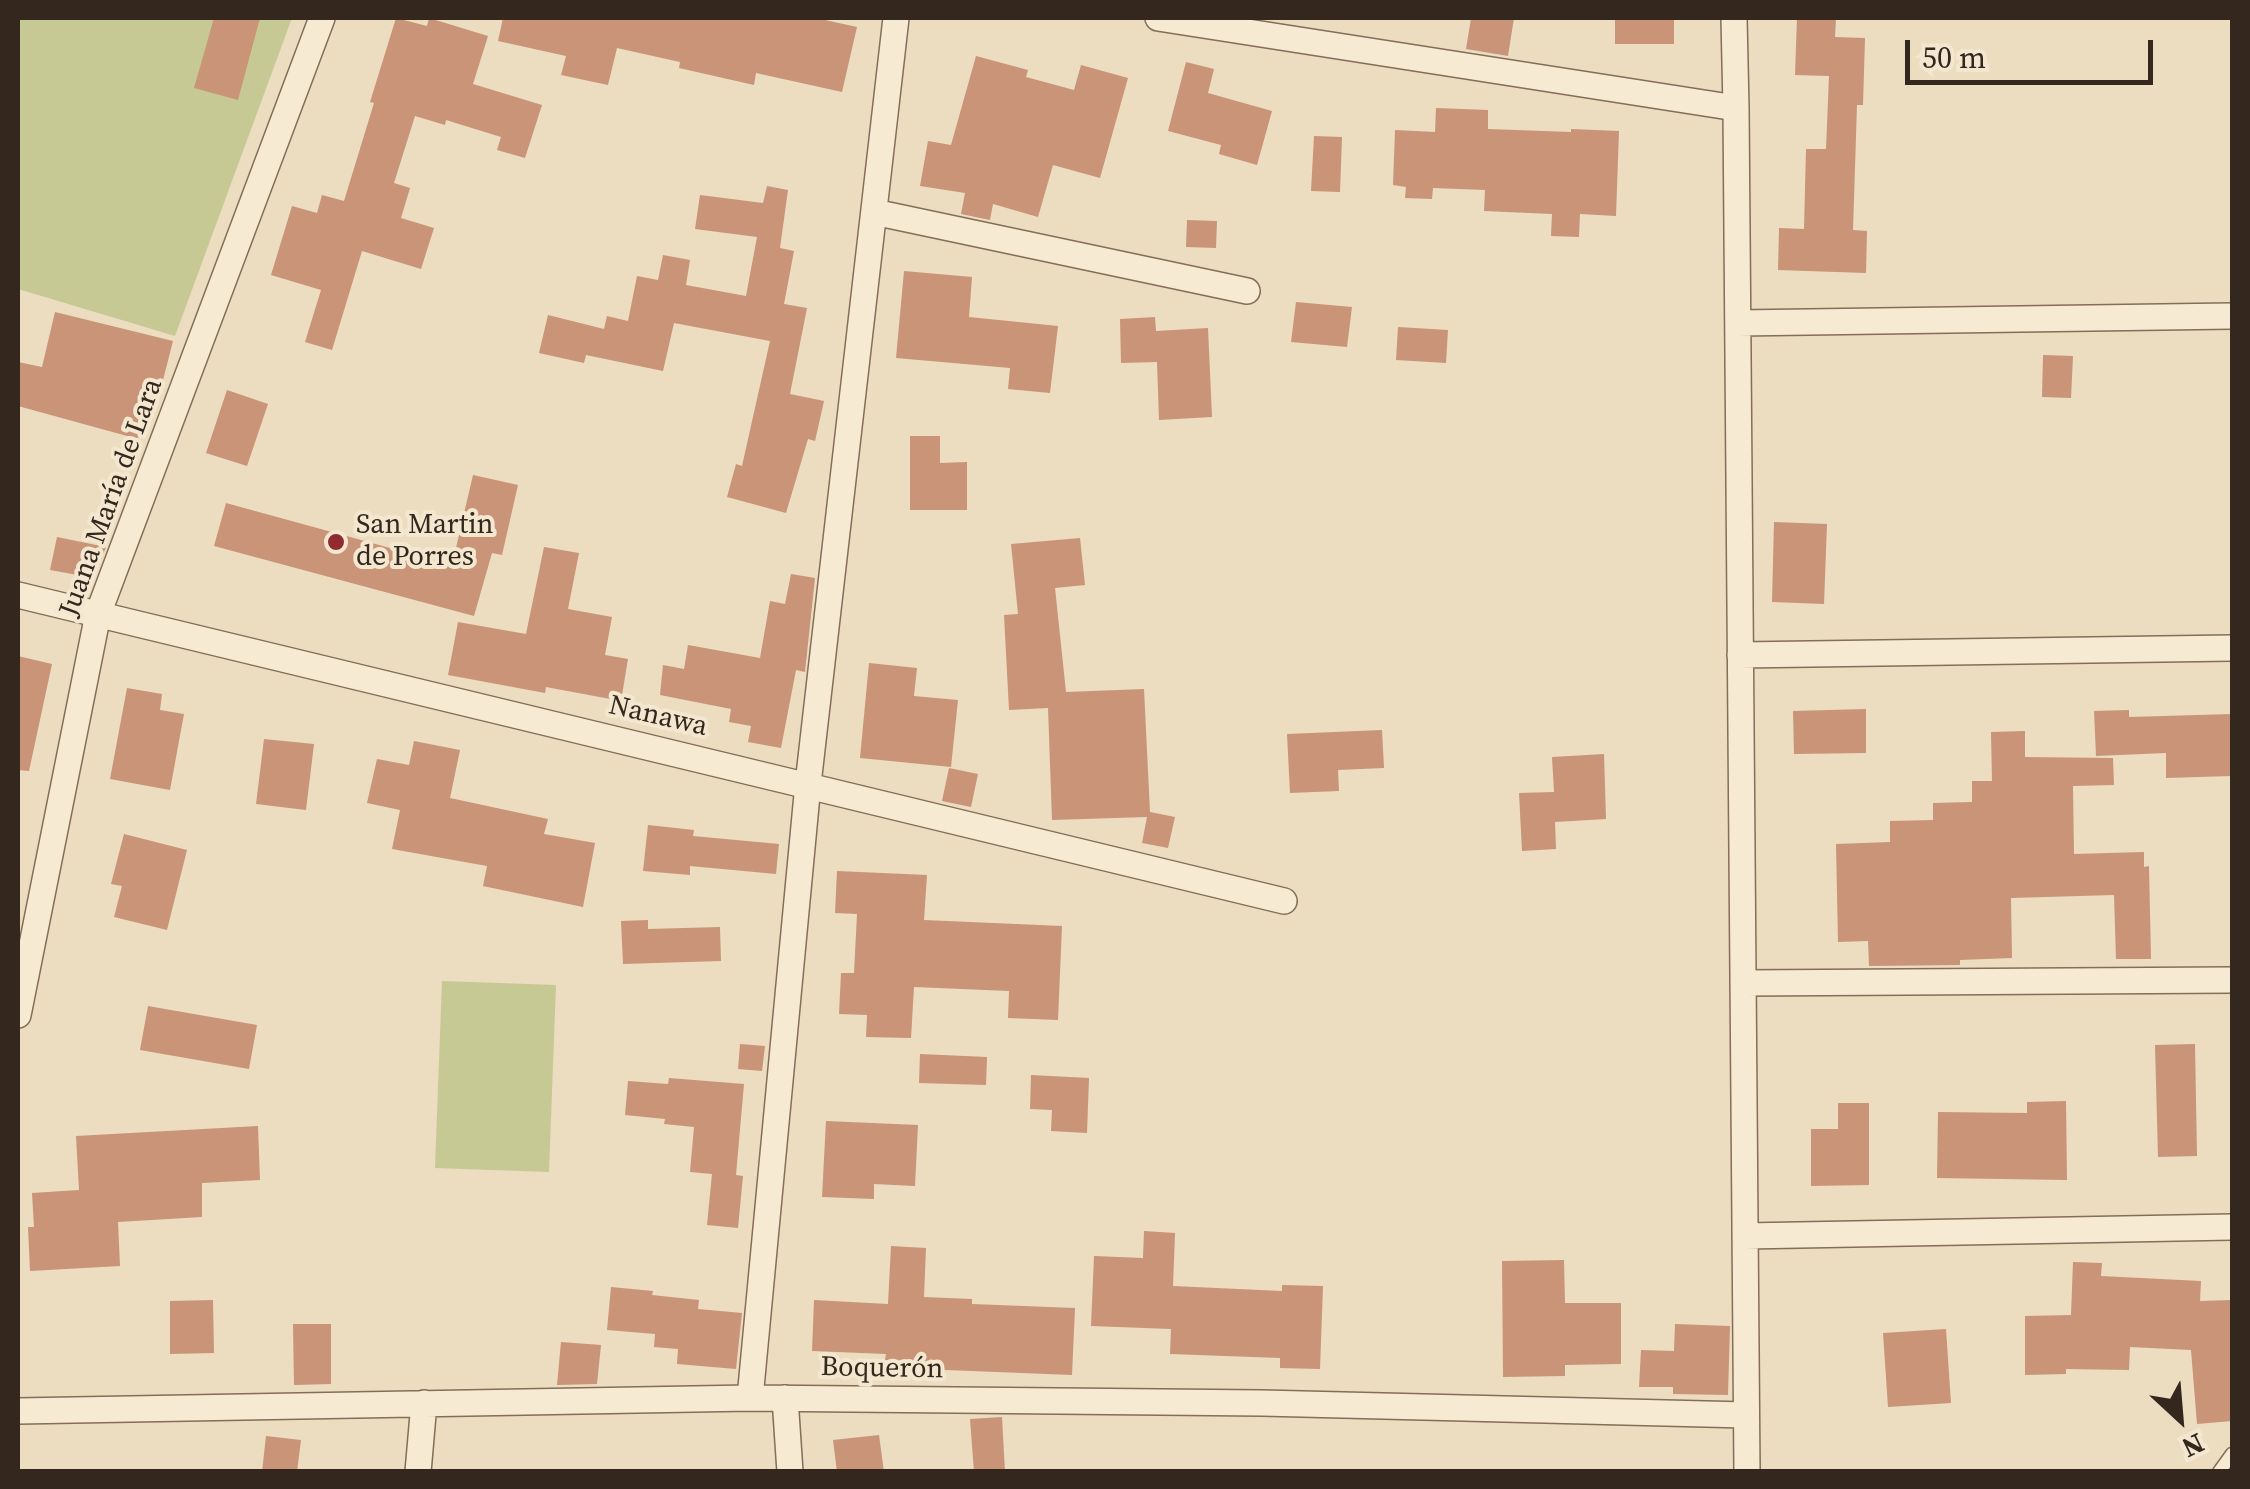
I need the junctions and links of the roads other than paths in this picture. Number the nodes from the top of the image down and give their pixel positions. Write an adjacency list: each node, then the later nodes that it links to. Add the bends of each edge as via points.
1 (322, 18): 11 (street, Juana María de Lara)
2 (896, 18): 6 (street)
3 (1158, 18): 5 (street)
4 (1734, 18): 5 (street)
5 (1736, 108): 9 (street)
6 (874, 212): 7 (street); 14 (street)
7 (1247, 292)
8 (2232, 316): 9 (street)
9 (1738, 323): 13 (street)
10 (18, 595): 11 (street, Nanawa)
11 (98, 614): 14 (street, Nanawa); 18 (street, Juana María de Lara)
12 (2232, 648): 13 (street)
13 (1740, 655): 17 (street)
14 (808, 784): 15 (street, Nanawa); 21 (street)
15 (1284, 901)
16 (2232, 980): 17 (street)
17 (1743, 983): 20 (street)
18 (18, 1015)
19 (2232, 1227): 20 (street)
20 (1745, 1236): 25 (street)
21 (750, 1398): 22 (street, Boquerón); 23 (street, Boquerón)
22 (786, 1398): 25 (street, Boquerón); 28 (street)
23 (424, 1403): 24 (street, Boquerón); 27 (street)
24 (18, 1411)
25 (1746, 1414): 29 (street)
26 (2232, 1454): 30 (lane)
27 (418, 1472)
28 (790, 1472)
29 (1747, 1472)
30 (2219, 1472)

